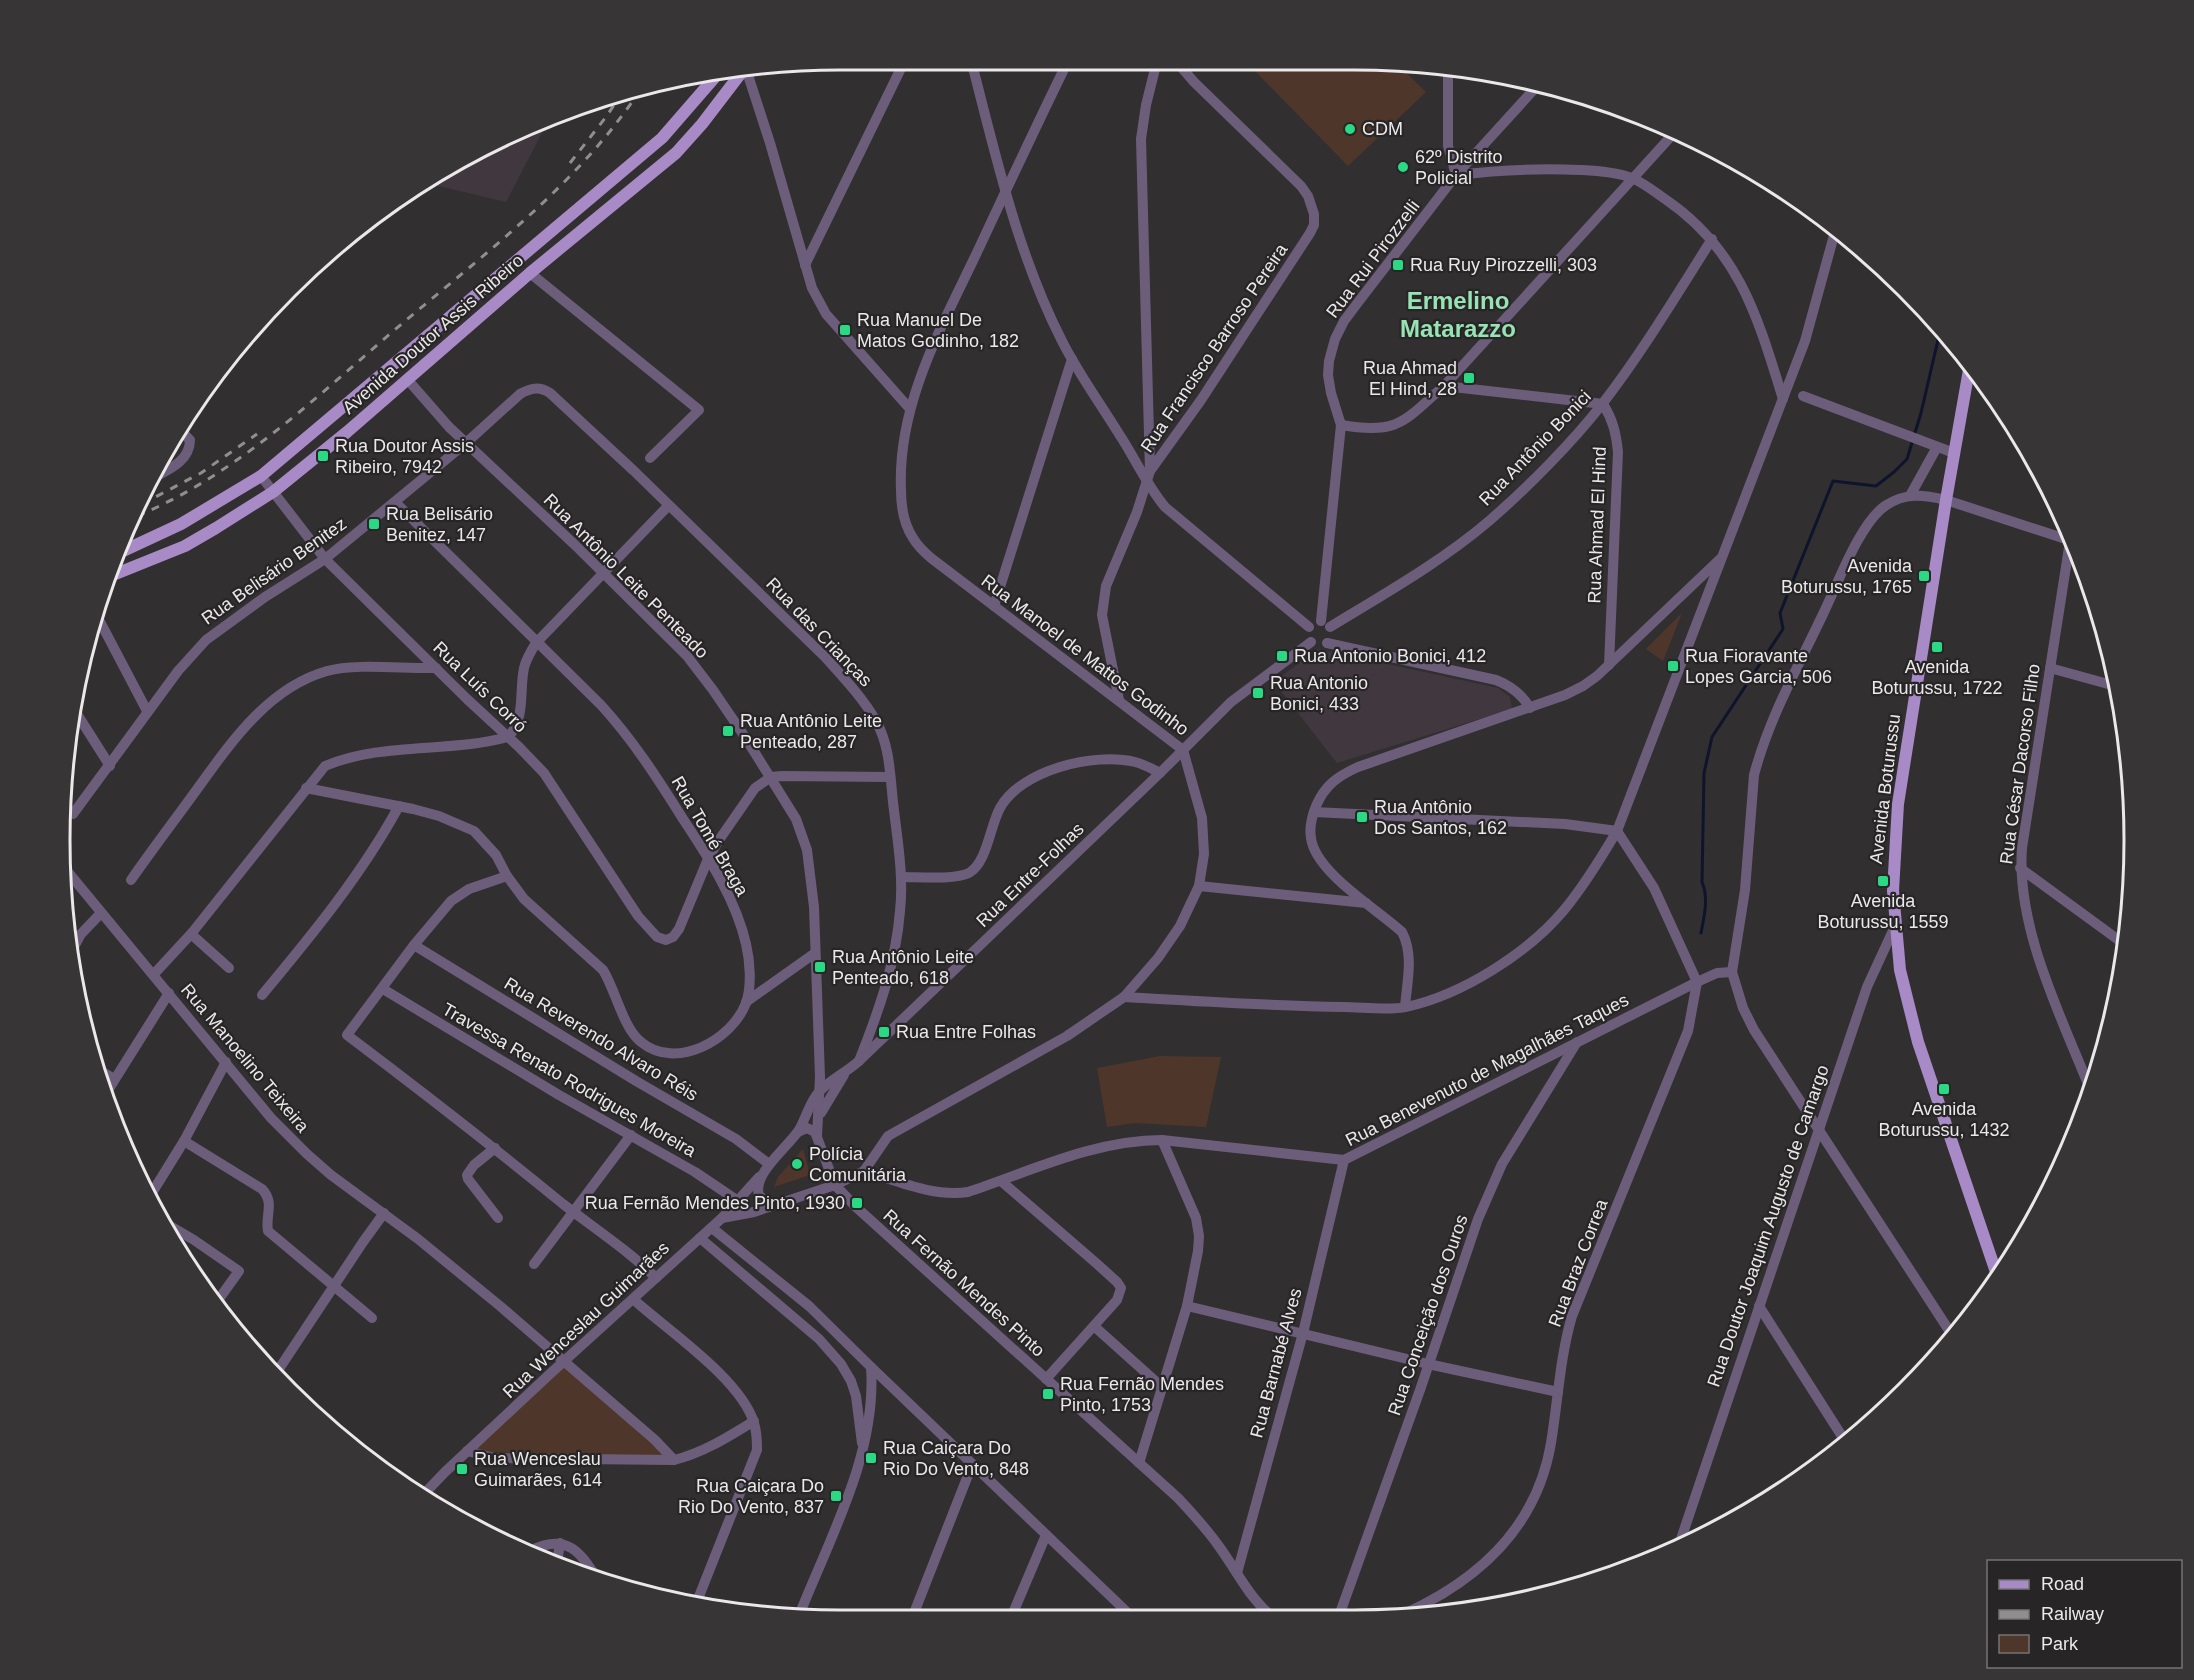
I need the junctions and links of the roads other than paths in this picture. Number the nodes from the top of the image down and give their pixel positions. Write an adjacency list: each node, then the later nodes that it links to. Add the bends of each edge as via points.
1 (900, 70): 17 (street)
2 (974, 70): 14 (street)
3 (1064, 70): 14 (street, Rua Manoel de Mattos Godinho)
4 (1155, 70): 35 (street, via 1142,139)
5 (1184, 70): 35 (street, Rua Francisco Barroso Pereira, via 1301,186 1313,207 1315,221 1279,284)
6 (748, 76): 17 (street)
7 (1448, 76): 12 (street, via 1448,146)
8 (738, 77): 18 (main road, Avenida Doutor Assis Ribeiro, via 676,153)
9 (710, 82): 36 (main road, Avenida Doutor Assis Ribeiro, via 662,138)
10 (1532, 92): 12 (street, Rua Rui Pirozzelli)
11 (1670, 139): 13 (street)
12 (1456, 175): 13 (street, via 1550,169 1595,171); 28 (street, Rua Rui Pirozzelli, via 1344,321 1335,339 1328,375)
13 (1634, 179): 15 (street, via 1679,208); 22 (street)
14 (1006, 190): 19 (street, via 1016,231 1042,298); 27 (street, Rua Manoel de Mattos Godinho, via 928,360)
15 (1712, 239): 25 (street, via 1748,295); 26 (street, Rua Antônio Bonici)
16 (1833, 239): 25 (street)
17 (805, 265): 27 (street, via 826,314)
18 (530, 273): 21 (main road, Avenida Doutor Assis Ribeiro); 33 (street, via 699,410)
19 (1072, 359): 37 (street); 51 (street)
20 (1968, 377): 32 (main road, Avenida Boturussu)
21 (407, 379): 30 (street, Rua Antônio Leite Penteado); 38 (main road, Avenida Doutor Assis Ribeiro)
22 (1444, 386): 26 (street); 28 (street, via 1406,420 1391,427)
23 (530, 389): 30 (street, Rua Belisário Benitez); 42 (street, Rua das Crianças, via 550,393)
24 (1803, 396): 31 (street)
25 (1783, 399): 45 (street)
26 (1603, 404): 52 (street, Rua Antônio Bonici, via 1550,463 1489,521 1439,558); 58 (street, Rua Ahmad El Hind, via 1616,430 1618,452)
27 (910, 409): 51 (street, Rua Manoel de Mattos Godinho, via 900,475 907,527 931,558)
28 (1341, 425): 52 (street)
29 (186, 436): 34 (street, via 189,450)
30 (466, 443): 41 (street, Rua Belisário Benitez); 50 (street, Rua Antônio Leite Penteado)
31 (1934, 445): 32 (street); 39 (street)
32 (1954, 453): 40 (main road, Avenida Boturussu)
33 (650, 458)
34 (166, 470)
35 (1150, 471): 37 (street, Rua Francisco Barroso Pereira)
36 (261, 476): 38 (street, Rua Luís Corró); 44 (main road, Avenida Doutor Assis Ribeiro, via 206,510)
37 (1147, 483): 54 (street, via 1176,517); 62 (street, Rua Francisco Barroso Pereira, via 1102,602)
38 (273, 492): 46 (street, Rua Luís Corró); 48 (main road, Avenida Doutor Assis Ribeiro, via 185,546)
39 (1911, 494): 40 (street); 95 (street, via 1884,506 1862,533 1758,757 1745,890)
40 (1946, 500): 43 (street); 88 (main road, Avenida Boturussu, via 1898,804 1893,862)
41 (395, 502): 46 (street, Rua Belisário Benitez); 56 (street, Rua Tomé Braga)
42 (668, 506): 50 (street); 72 (street, Rua das Crianças, via 848,683 882,733)
43 (2061, 538)
44 (129, 549): 48 (main road, via 144,556)
45 (1724, 555): 58 (street); 78 (street)
46 (325, 559): 59 (street, Rua Luís Corró); 64 (street, Rua Belisário Benitez, via 206,640)
47 (2070, 559): 60 (street, Rua César Dacorso Filho)
48 (144, 563): 49 (main road, Avenida Doutor Assis Ribeiro)
49 (119, 572)
50 (602, 573): 56 (street); 71 (street, Rua Antônio Leite Penteado, via 687,656)
51 (994, 606): 62 (street, Rua Manoel de Mattos Godinho)
52 (1325, 624): 54 (street, Rua Antônio Bonici, via 1312,623); 57 (street, via 1331,633)
53 (102, 625): 64 (street)
54 (1309, 627): 55 (street)
55 (1311, 642): 57 (street); 67 (street, via 1231,702)
56 (536, 643): 66 (street, via 524,667 519,717); 79 (street, Rua Tomé Braga, via 619,725)
57 (1327, 643): 63 (street, via 1496,680 1519,693)
58 (1609, 665): 63 (street, via 1583,687)
59 (436, 668): 66 (street, Rua Luís Corró); 84 (street, via 328,670 288,688 260,711 225,752)
60 (2050, 668): 61 (street); 80 (street, Rua César Dacorso Filho)
61 (2107, 684)
62 (1119, 700): 67 (street, Rua Manoel de Mattos Godinho)
63 (1530, 708): 76 (street, via 1348,771 1328,785)
64 (147, 711): 68 (street, Rua Belisário Benitez)
65 (80, 719): 68 (street)
66 (508, 737): 69 (street, via 463,746 374,754); 79 (street, Rua Luís Corró, via 552,783 638,916 657,937 666,940 679,928)
67 (1183, 750): 70 (street, Rua Entre-Folhas); 85 (street, Rua Manoel de Mattos Godinho, via 1202,818 1204,854)
68 (110, 766): 77 (street, Rua Belisário Benitez)
69 (325, 766): 73 (street); 74 (street)
70 (1160, 773): 83 (street, via 1136,762 1119,760 1081,762 1047,772 1008,796 995,817 981,861 968,874); 105 (street, Rua Entre-Folhas)
71 (771, 777): 72 (street); 79 (street, via 755,788); 93 (street, Rua Antônio Leite Penteado, via 796,819 807,850)
72 (890, 777): 83 (street, Rua das Crianças)
73 (306, 788): 74 (street, Rua Tomé Braga); 89 (street)
74 (327, 791): 75 (street, Rua Tomé Braga)
75 (399, 806): 82 (street, Rua Tomé Braga, via 439,816 474,831 496,855); 100 (street, via 333,906)
76 (1314, 812): 78 (street, via 1565,824); 86 (street, via 1314,850 1334,875)
77 (73, 814)
78 (1617, 831): 97 (street, via 1654,888); 103 (street, via 1563,911 1539,935 1506,961 1460,987)
79 (708, 860): 102 (street, Rua Tomé Braga, via 730,899 747,945 750,970)
80 (2020, 868): 90 (street); 109 (street, Rua César Dacorso Filho, via 2038,956)
81 (71, 876): 87 (street, Rua Manoelino Teixeira)
82 (507, 876): 92 (street, via 460,894); 102 (street, Rua Tomé Braga, via 524,898 603,970 632,1031 652,1049 698,1049 726,1032)
83 (901, 877): 105 (street, Rua das Crianças, via 892,964)
84 (131, 880)
85 (1199, 886): 86 (street); 101 (street, Rua Manoel de Mattos Godinho, via 1164,950)
86 (1368, 904): 103 (street, via 1402,932 1407,942)
87 (101, 913): 91 (street); 96 (street, Rua Manoelino Teixeira)
88 (1896, 924): 114 (street, Rua Doutor Joaquim Augusto de Camargo, via 1866,987); 137 (main road, Avenida Boturussu, via 1902,981 1918,1042)
89 (191, 934): 94 (street); 96 (street)
90 (2117, 939)
91 (77, 941)
92 (414, 945): 98 (street); 122 (street, Rua Reverendo Alvaro Réis, via 736,1139)
93 (815, 953): 102 (street); 112 (street, Rua Antônio Leite Penteado)
94 (229, 968)
95 (1732, 972): 97 (street, Rua Benevenuto de Magalhães Taques, via 1717,973); 114 (street, via 1754,1030)
96 (154, 974): 99 (street, Rua Manoelino Teixeira)
97 (1697, 982): 104 (street, Rua Benevenuto de Magalhães Taques); 156 (street, Rua Braz Correa, via 1682,1048 1572,1316)
98 (383, 989): 116 (street, Travessa Renato Rodrigues Moreira); 120 (street, via 347,1035)
99 (169, 993): 106 (street, Rua Manoelino Teixeira); 110 (street)
100 (262, 995)
101 (1124, 998): 103 (street); 123 (street, Rua Manoel de Mattos Godinho, via 1067,1036 888,1136)
102 (746, 1002)
103 (1405, 1007)
104 (1578, 1042): 121 (street, Rua Benevenuto de Magalhães Taques); 149 (street, Rua Conceição dos Ouros, via 1491,1188)
105 (859, 1061): 107 (street, Rua Entre-Folhas)
106 (226, 1062): 119 (street); 130 (street, Rua Manoelino Teixeira, via 307,1155)
107 (846, 1073): 112 (street, Rua Entre-Folhas); 113 (street, Rua Entre-Folhas)
108 (108, 1075): 110 (street)
109 (2086, 1078)
110 (114, 1079): 111 (street)
111 (110, 1085)
112 (820, 1089): 113 (street, Rua Antônio Leite Penteado); 115 (street, Rua Wenceslau Guimarães)
113 (819, 1116): 117 (street, Rua Antônio Leite Penteado)
114 (1818, 1130): 143 (street, Rua Doutor Joaquim Augusto de Camargo); 146 (street)
115 (798, 1132): 117 (street, via 812,1129); 122 (street, Rua Wenceslau Guimarães)
116 (631, 1135): 127 (street, Travessa Renato Rodrigues Moreira); 129 (street)
117 (817, 1136): 125 (street)
118 (1162, 1140): 121 (street, Rua Benevenuto de Magalhães Taques); 124 (street, Rua Benevenuto de Magalhães Taques, via 1118,1143); 142 (street, via 1188,1196 1199,1236)
119 (184, 1141): 126 (street); 139 (street, via 262,1189 270,1205 268,1232)
120 (495, 1148): 129 (street); 131 (street, via 467,1175)
121 (1344, 1160): 147 (street, Rua Barnabé Alves)
122 (769, 1164): 127 (street, Rua Wenceslau Guimarães); 128 (street, via 757,1191 762,1199)
123 (864, 1170): 124 (street, Rua Benevenuto de Magalhães Taques, via 942,1194 968,1192); 125 (street, Rua Manoel de Mattos Godinho)
124 (1001, 1181): 145 (street, via 1117,1282 1120,1296)
125 (835, 1185): 128 (street, Rua Manoel de Mattos Godinho); 152 (street, Rua Fernão Mendes Pinto)
126 (155, 1189)
127 (738, 1201): 132 (street, Rua Wenceslau Guimarães)
128 (776, 1205): 132 (street, Rua Manoel de Mattos Godinho)
129 (573, 1212): 136 (street); 138 (street)
130 (384, 1213): 139 (street); 148 (street, Rua Manoelino Teixeira)
131 (498, 1218)
132 (722, 1218): 133 (street, Rua Wenceslau Guimarães)
133 (711, 1228): 135 (street, Rua Wenceslau Guimarães); 150 (street, via 809,1306)
134 (177, 1230): 140 (street, via 239,1271)
135 (700, 1238): 138 (street, Rua Wenceslau Guimarães); 157 (street, via 819,1339 841,1364)
136 (534, 1264)
137 (1994, 1267)
138 (656, 1278): 141 (street, Rua Wenceslau Guimarães)
139 (333, 1287): 144 (street); 151 (street)
140 (221, 1296)
141 (633, 1299): 148 (street, Rua Wenceslau Guimarães); 158 (street, via 717,1371 735,1390)
142 (1187, 1306): 147 (street); 154 (street)
143 (1759, 1306): 159 (street); 167 (street, Rua Doutor Joaquim Augusto de Camargo)
144 (372, 1318)
145 (1095, 1327): 152 (street); 154 (street)
146 (1948, 1328)
147 (1303, 1333): 149 (street); 172 (street, Rua Barnabé Alves)
148 (564, 1362): 161 (street, Rua Wenceslau Guimarães); 162 (street, Rua Manoelino Teixeira)
149 (1428, 1364): 156 (street); 180 (street, Rua Conceição dos Ouros)
150 (871, 1366): 153 (street); 155 (street)
151 (280, 1367)
152 (1046, 1379): 163 (street, Rua Fernão Mendes Pinto)
153 (889, 1385): 155 (street); 164 (street)
154 (1163, 1388): 163 (street)
155 (872, 1391): 157 (street); 160 (street)
156 (1558, 1392): 174 (street, Rua Braz Correa, via 1546,1466 1524,1518 1475,1572)
157 (856, 1396): 160 (street)
158 (754, 1421): 162 (street, via 691,1456); 173 (street, via 757,1450)
159 (1841, 1435)
160 (863, 1446): 175 (street, via 855,1476)
161 (467, 1451): 162 (street, via 495,1458); 165 (street, Rua Wenceslau Guimarães)
162 (674, 1460)
163 (1138, 1462): 172 (street, Rua Fernão Mendes Pinto, via 1204,1526)
164 (972, 1465): 166 (street); 176 (street)
165 (428, 1490)
166 (1046, 1535): 177 (street); 178 (street)
167 (1682, 1535)
168 (560, 1543): 169 (street); 170 (street); 171 (street, via 575,1549)
169 (538, 1547)
170 (558, 1556)
171 (591, 1568)
172 (1237, 1574): 179 (street, Rua Fernão Mendes Pinto)
173 (699, 1596)
174 (1419, 1607)
175 (802, 1608)
176 (915, 1610)
177 (1014, 1610)
178 (1125, 1610)
179 (1265, 1610)
180 (1341, 1610)

